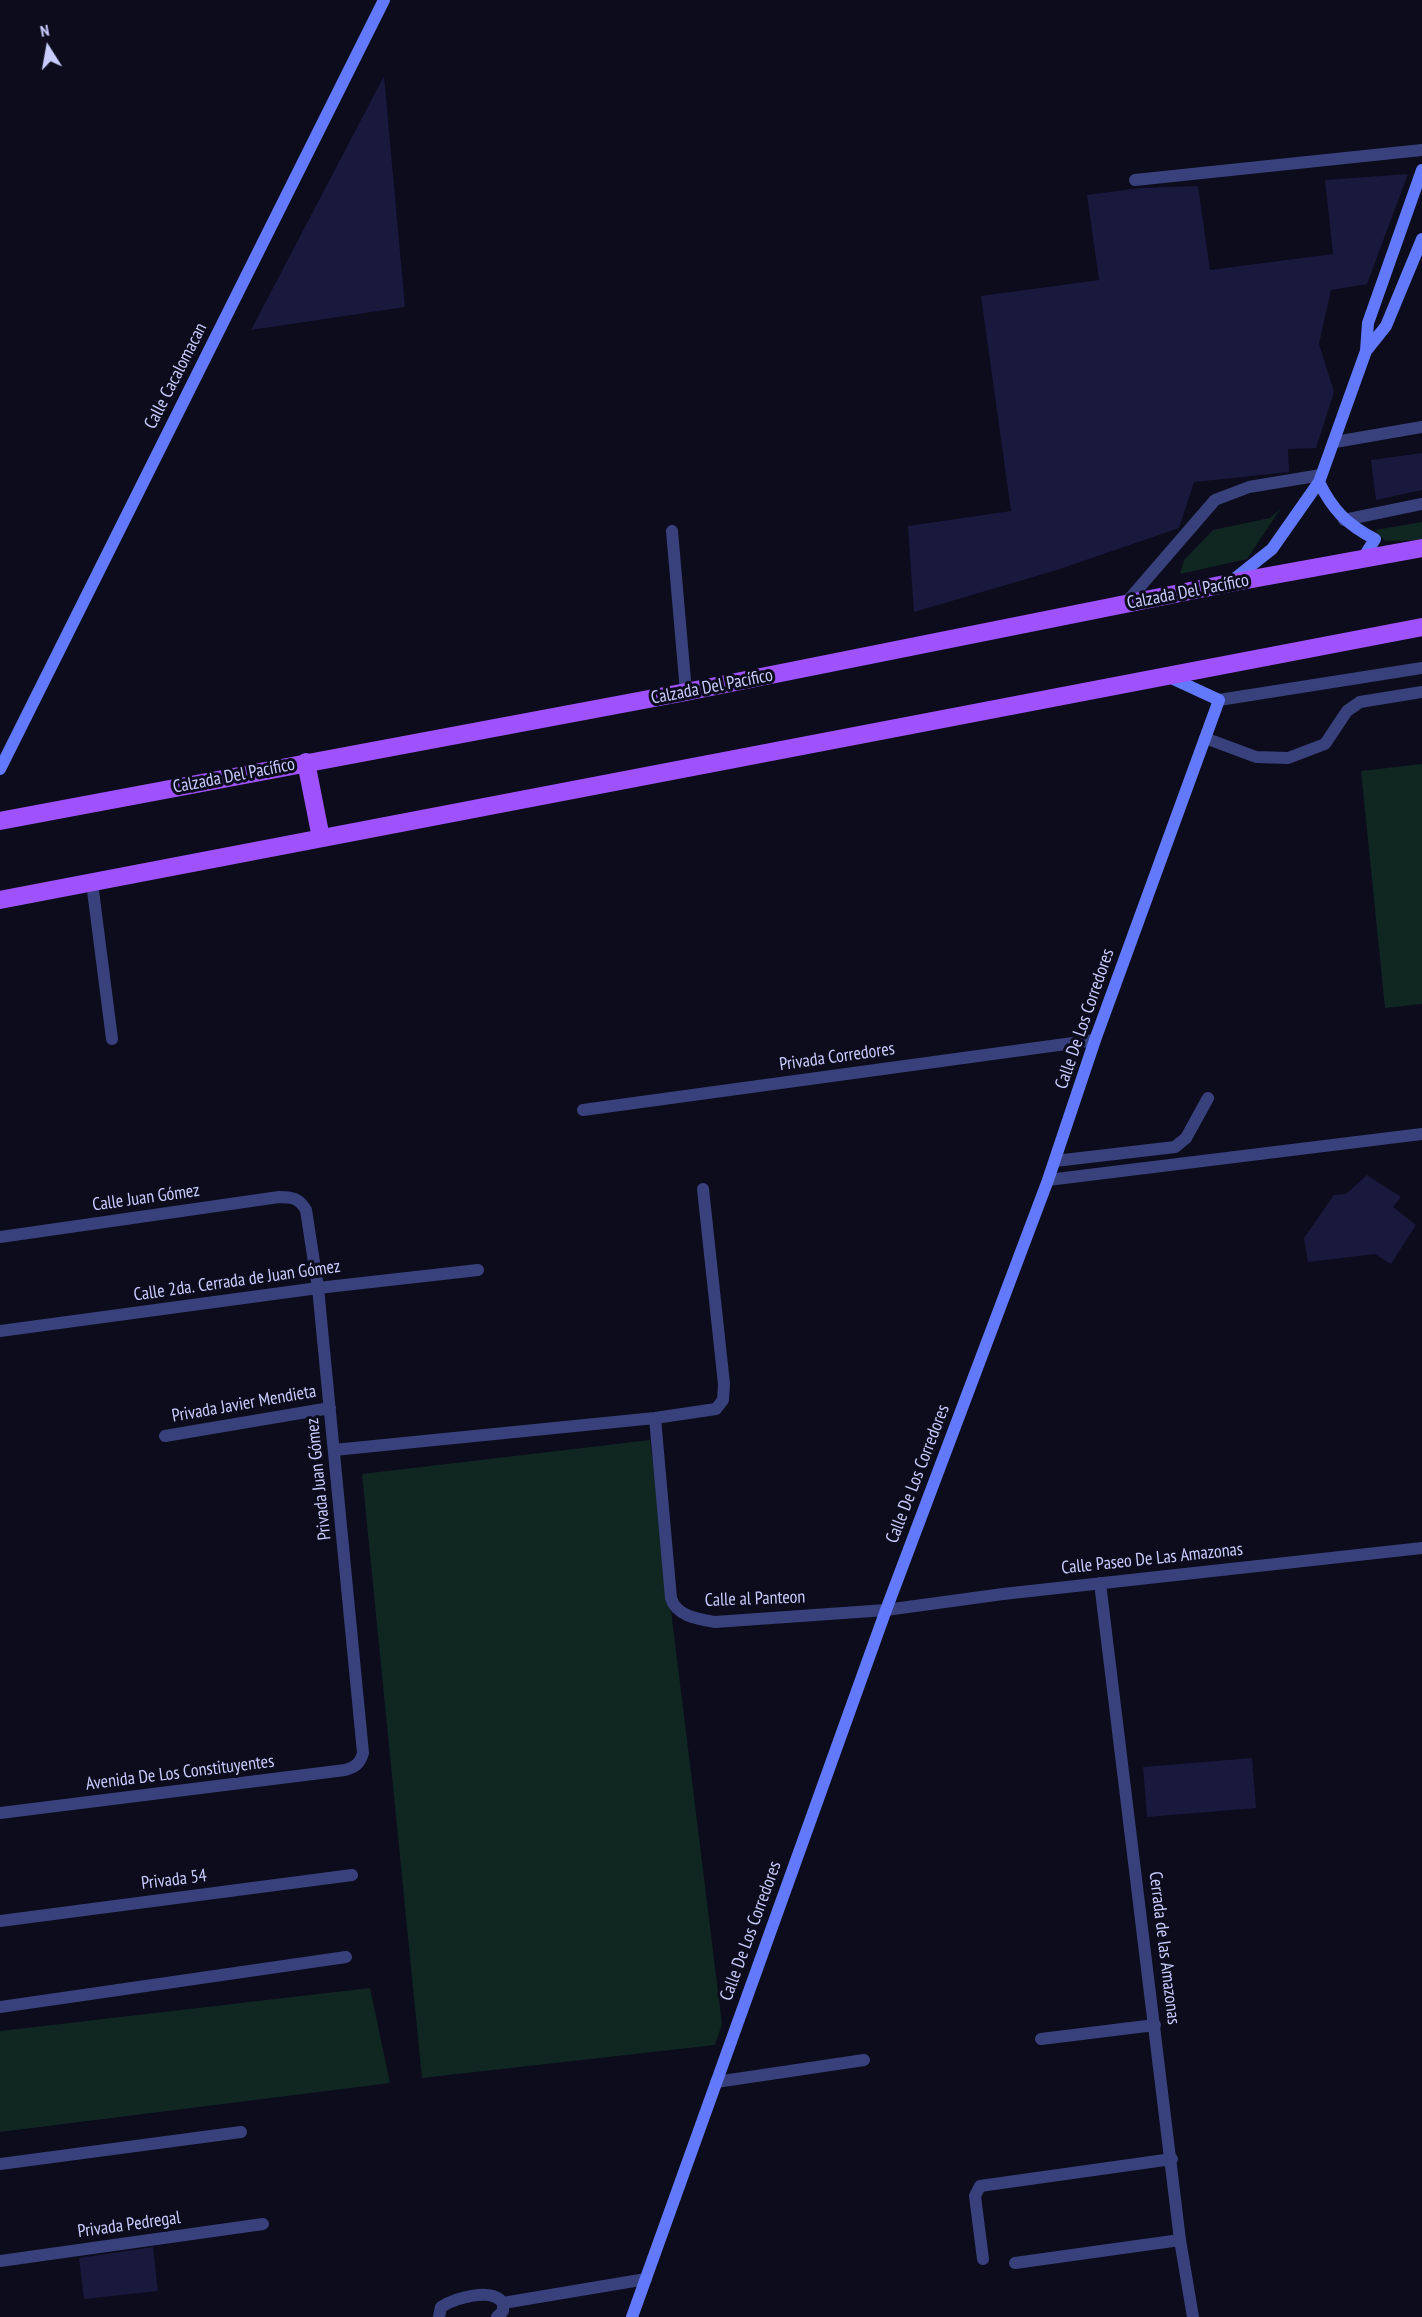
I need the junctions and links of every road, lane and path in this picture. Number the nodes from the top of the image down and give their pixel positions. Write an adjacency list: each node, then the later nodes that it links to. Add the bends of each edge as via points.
1 (384, 0): 25 (main road, Calle Cacalomacan)
2 (1422, 150): 4 (street)
3 (1422, 170): 6 (main road, via 1368,323)
4 (1135, 180)
5 (1422, 239): 6 (main road, via 1386,326)
6 (1366, 351): 8 (main road)
7 (1422, 427): 8 (street)
8 (1335, 442): 9 (main road)
9 (1320, 479): 11 (main road, via 1334,510); 15 (main road, via 1272,549); 16 (street, via 1249,487 1215,500)
10 (1422, 504): 11 (street)
11 (1344, 520): 14 (main road, via 1375,539)
12 (672, 531): 20 (street)
13 (1422, 548): 14 (main road, Calzada Del Pacífico)
14 (1362, 560): 15 (main road, Calzada Del Pacífico)
15 (1230, 583): 16 (main road, Calzada Del Pacífico)
16 (1124, 605): 20 (main road, Calzada Del Pacífico)
17 (1422, 627): 19 (main road)
18 (1422, 668): 22 (street)
19 (1166, 676): 22 (main road); 27 (main road)
20 (686, 692): 24 (main road, Calzada Del Pacífico)
21 (1422, 692): 23 (street, via 1360,702 1347,711 1325,744 1288,758 1256,757)
22 (1219, 700): 23 (main road, Calle De Los Corredores)
23 (1205, 738): 31 (main road, Calle De Los Corredores)
24 (306, 762): 26 (main road, Calzada Del Pacífico); 27 (main road)
25 (0, 769)
26 (0, 821)
27 (321, 838): 28 (main road)
28 (92, 883): 29 (main road); 30 (street)
29 (0, 900)
30 (112, 1039)
31 (1095, 1040): 33 (street, Privada Corredores); 35 (main road, Calle De Los Corredores)
32 (1208, 1098): 35 (street, via 1186,1137 1175,1147)
33 (583, 1110)
34 (1422, 1134): 36 (street)
35 (1055, 1161): 36 (main road, Calle De Los Corredores)
36 (1048, 1180): 49 (main road, Calle De Los Corredores)
37 (703, 1189): 44 (street, via 723,1400 712,1411)
38 (296, 1199): 39 (street, Calle Juan Gómez, via 279,1197); 41 (street, Privada Juan Gómez, via 306,1210)
39 (0, 1237)
40 (478, 1270): 41 (street, Calle 2da. Cerrada de Juan Gómez)
41 (318, 1287): 42 (street, Calle 2da. Cerrada de Juan Gómez); 43 (street, Privada Juan Gómez)
42 (0, 1331)
43 (330, 1408): 45 (street, Privada Javier Mendieta); 46 (street, Privada Juan Gómez)
44 (655, 1418): 46 (street); 49 (street, Calle al Panteon, via 671,1598 679,1610 695,1619 715,1622)
45 (165, 1436)
46 (334, 1450): 50 (street, Privada Juan Gómez, via 363,1741)
47 (1422, 1548): 48 (street, Calle Paseo De Las Amazonas)
48 (1100, 1582): 49 (street, Calle Paseo De Las Amazonas); 56 (street, Cerrada de las Amazonas)
49 (886, 1610): 59 (main road, Calle De Los Corredores)
50 (361, 1760): 51 (street, Avenida De Los Constituyentes, via 345,1770)
51 (0, 1813)
52 (352, 1875): 53 (street, Privada 54)
53 (0, 1921)
54 (346, 1957): 55 (street)
55 (0, 2007)
56 (1155, 2025): 57 (street); 61 (street, Cerrada de las Amazonas)
57 (1041, 2039)
58 (864, 2060): 59 (street)
59 (716, 2082): 68 (main road, Calle De Los Corredores)
60 (241, 2132): 62 (street)
61 (1172, 2159): 64 (street, Cerrada de las Amazonas); 65 (street, via 980,2186 975,2196)
62 (0, 2164)
63 (263, 2224): 66 (street, Privada Pedregal)
64 (1180, 2240): 67 (street); 73 (street, Cerrada de las Amazonas)
65 (982, 2259)
66 (0, 2261)
67 (1016, 2263)
68 (646, 2279): 69 (street); 72 (main road, Calle De Los Corredores)
69 (503, 2303): 70 (street, via 488,2295 450,2301 441,2307); 71 (street)
70 (439, 2317)
71 (497, 2317)
72 (632, 2317)
73 (1193, 2317)

